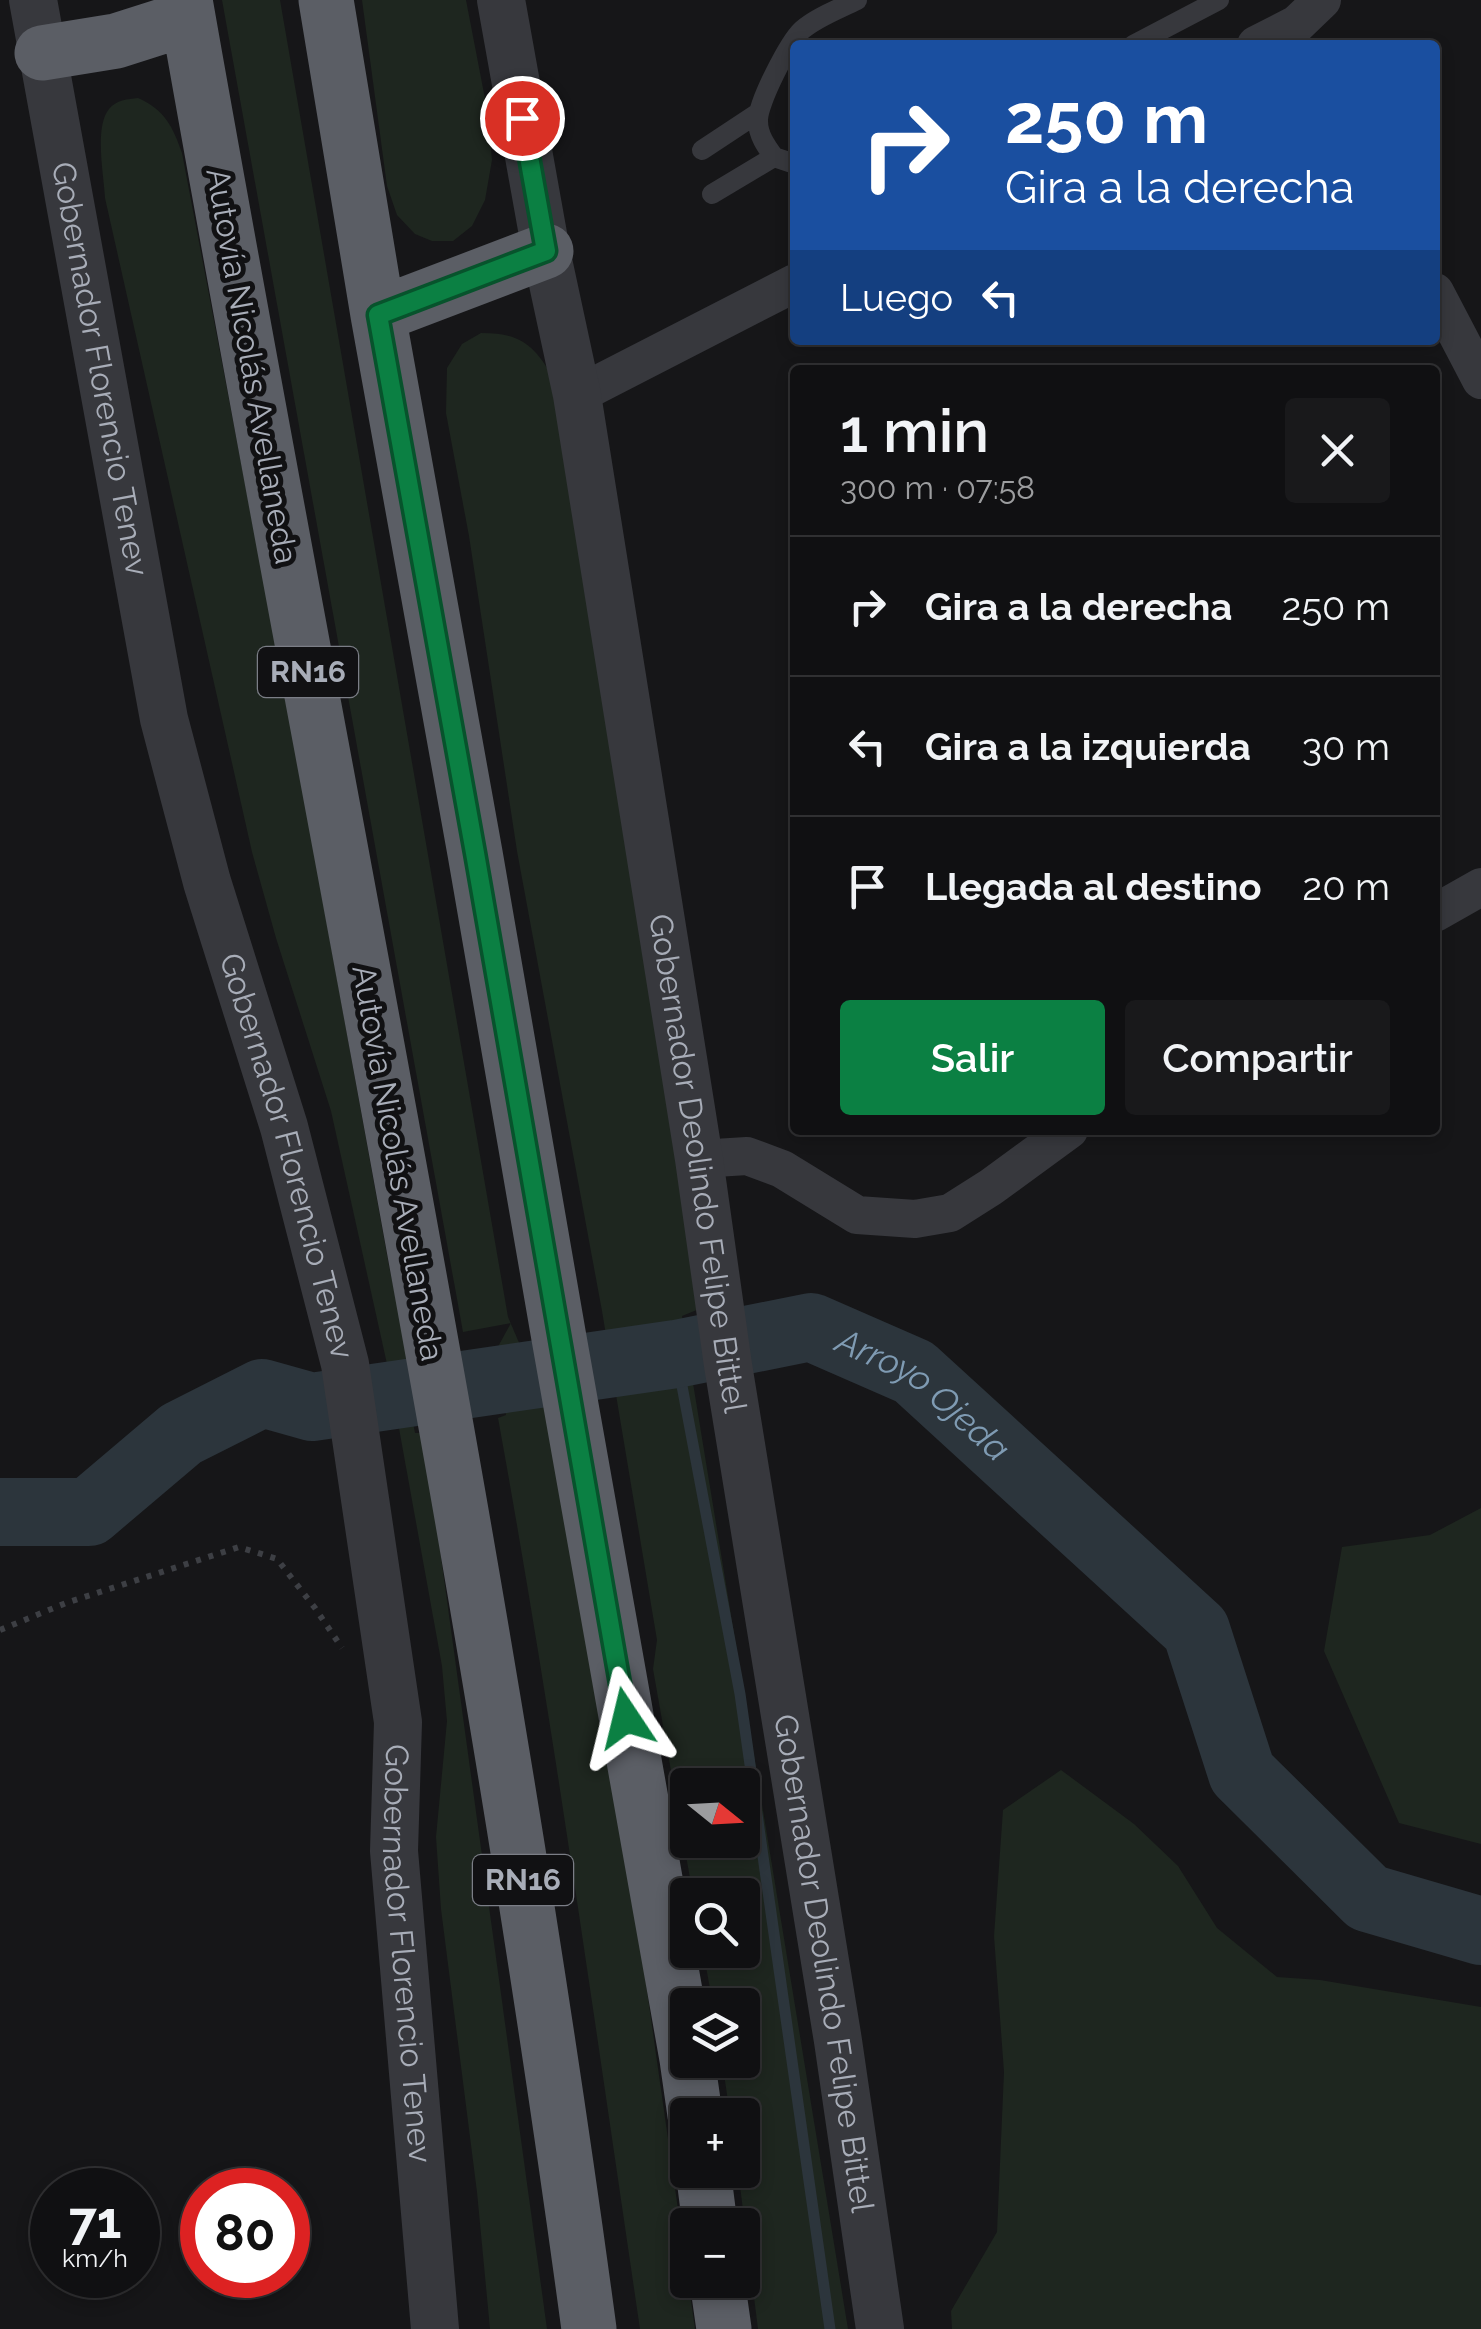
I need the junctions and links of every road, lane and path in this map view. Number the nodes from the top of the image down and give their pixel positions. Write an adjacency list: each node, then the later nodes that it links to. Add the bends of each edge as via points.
1 (34, 0): 12 (street, Gobernador Florencio Tenev)
2 (326, 0): 21 (highway)
3 (502, 0): 18 (street, Gobernador Deolindo Felipe Bittel)
4 (857, 0): 8 (lane)
5 (1220, 0): 9 (lane)
6 (186, 9): 12 (highway, via 116,40); 33 (highway, Autovía Nicolás Avellaneda / RN16, via 432,1344 534,1943)
7 (1309, 23): 10 (street)
8 (793, 40)
9 (1143, 40)
10 (1268, 40)
11 (790, 44): 13 (lane)
12 (42, 53): 32 (street, Gobernador Florencio Tenev, via 164,719 346,1364 398,1722 394,1851)
13 (758, 113): 14 (lane); 15 (lane, via 759,132)
14 (702, 150)
15 (774, 156): 16 (lane); 17 (lane)
16 (790, 162)
17 (712, 194)
18 (546, 251): 21 (highway); 23 (street, Gobernador Deolindo Felipe Bittel)
19 (790, 285): 23 (street)
20 (1440, 302): 22 (street)
21 (378, 315): 30 (highway)
22 (1481, 380)
23 (577, 395): 27 (street, Gobernador Deolindo Felipe Bittel)
24 (1481, 887): 25 (street)
25 (1440, 910)
26 (1062, 1135): 27 (street, via 950,1213 915,1219 857,1215 782,1169 747,1156)
27 (699, 1159): 35 (street, Gobernador Deolindo Felipe Bittel)
28 (0, 1630): 29 (path, via 239,1546 277,1559)
29 (343, 1650)
30 (693, 2098)
31 (720, 2298): 34 (highway)
32 (435, 2329)
33 (589, 2329)
34 (724, 2329)
35 (880, 2329)

